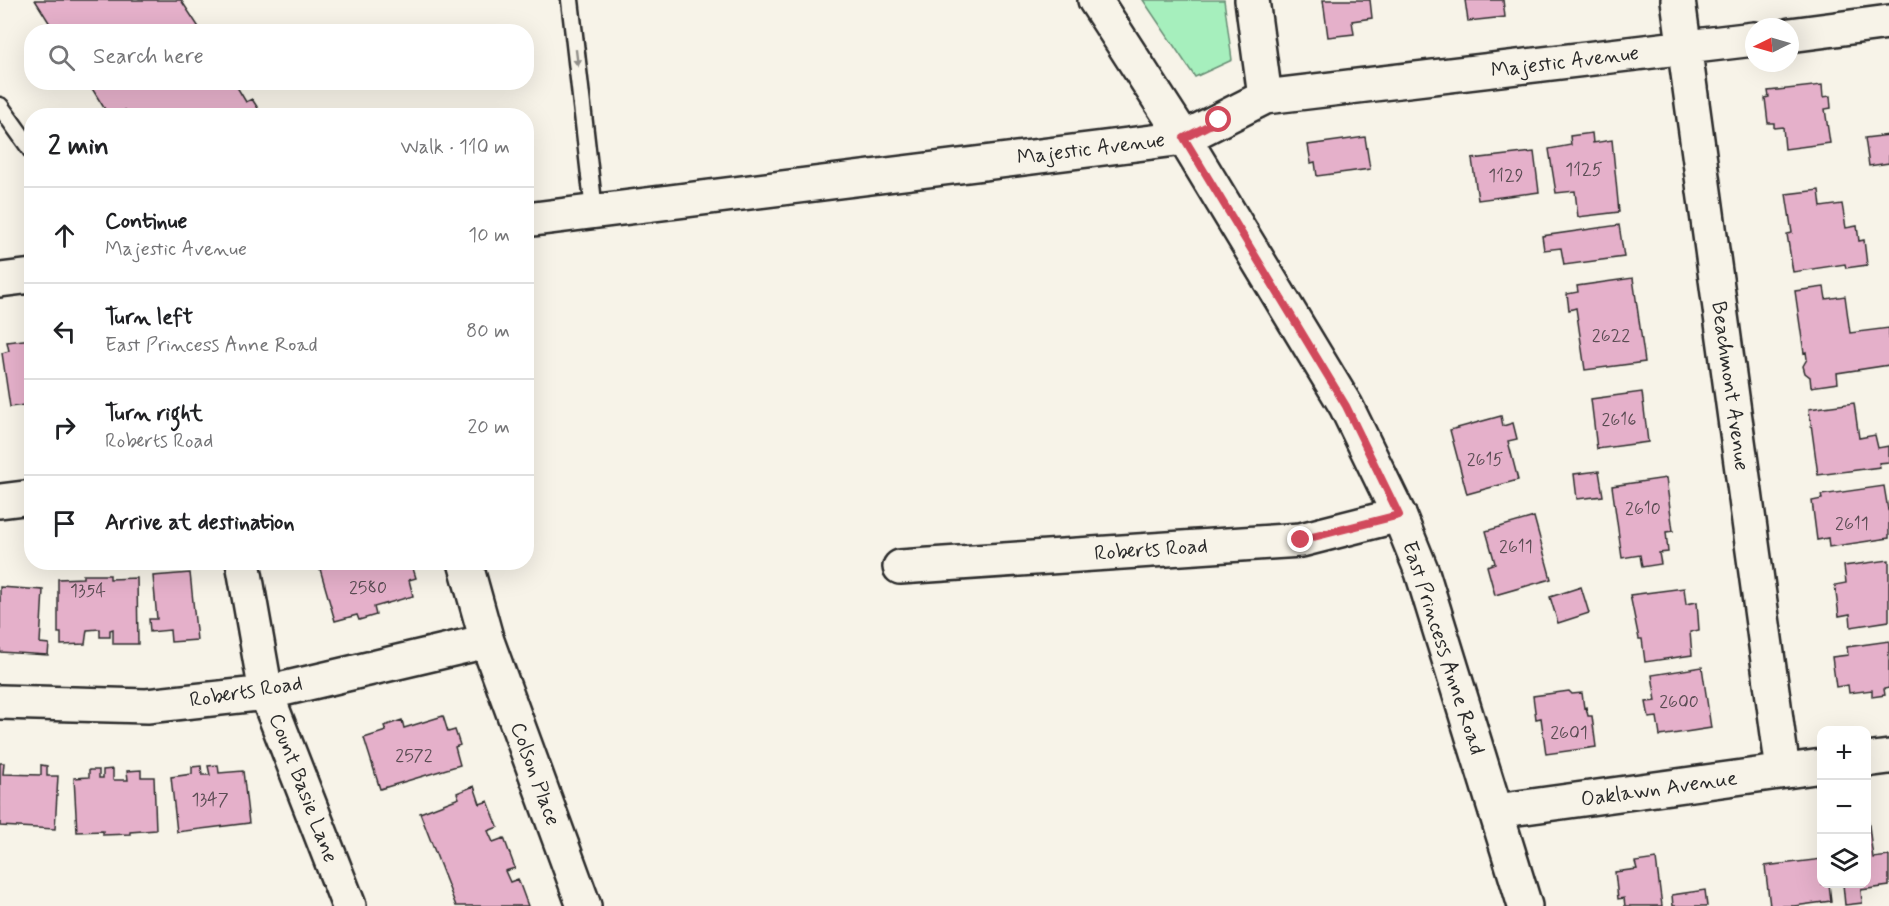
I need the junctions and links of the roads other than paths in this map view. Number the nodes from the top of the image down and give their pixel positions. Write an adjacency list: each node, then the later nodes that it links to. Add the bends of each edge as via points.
1 (570, 0): 13 (lane, one-way to 13)
2 (1095, 0): 11 (street, East Princess Anne Road)
3 (1251, 0): 9 (street)
4 (1678, 0): 8 (street, Beachmont Avenue)
5 (1889, 21): 6 (street)
6 (1799, 34)
7 (1745, 40): 8 (street, Majestic Avenue)
8 (1684, 49): 9 (street, Majestic Avenue); 29 (street, Beachmont Avenue)
9 (1264, 97): 11 (street, Majestic Avenue)
10 (0, 106): 12 (lane)
11 (1184, 138): 13 (street, Majestic Avenue); 19 (street, East Princess Anne Road, via 1346,406)
12 (24, 140)
13 (594, 212): 14 (street, Majestic Avenue)
14 (534, 219)
15 (24, 277): 16 (street)
16 (0, 280)
17 (24, 498): 18 (street)
18 (0, 501)
19 (1399, 515): 20 (street, Roberts Road, via 1301,540); 30 (street, East Princess Anne Road, via 1422,572)
20 (900, 567)
21 (244, 570): 24 (street, Count Basie Lane)
22 (467, 570): 23 (street, Colson Place)
23 (487, 641): 24 (street, Roberts Road); 32 (street, Colson Place)
24 (266, 693): 25 (street, Roberts Road, via 147,706); 31 (street, Count Basie Lane)
25 (0, 702)
26 (1889, 757): 27 (street)
27 (1871, 759)
28 (1817, 767): 29 (street, Oaklawn Avenue)
29 (1784, 771): 30 (street, Oaklawn Avenue)
30 (1496, 811): 33 (street, East Princess Anne Road)
31 (345, 905)
32 (584, 906)
33 (1525, 906)

